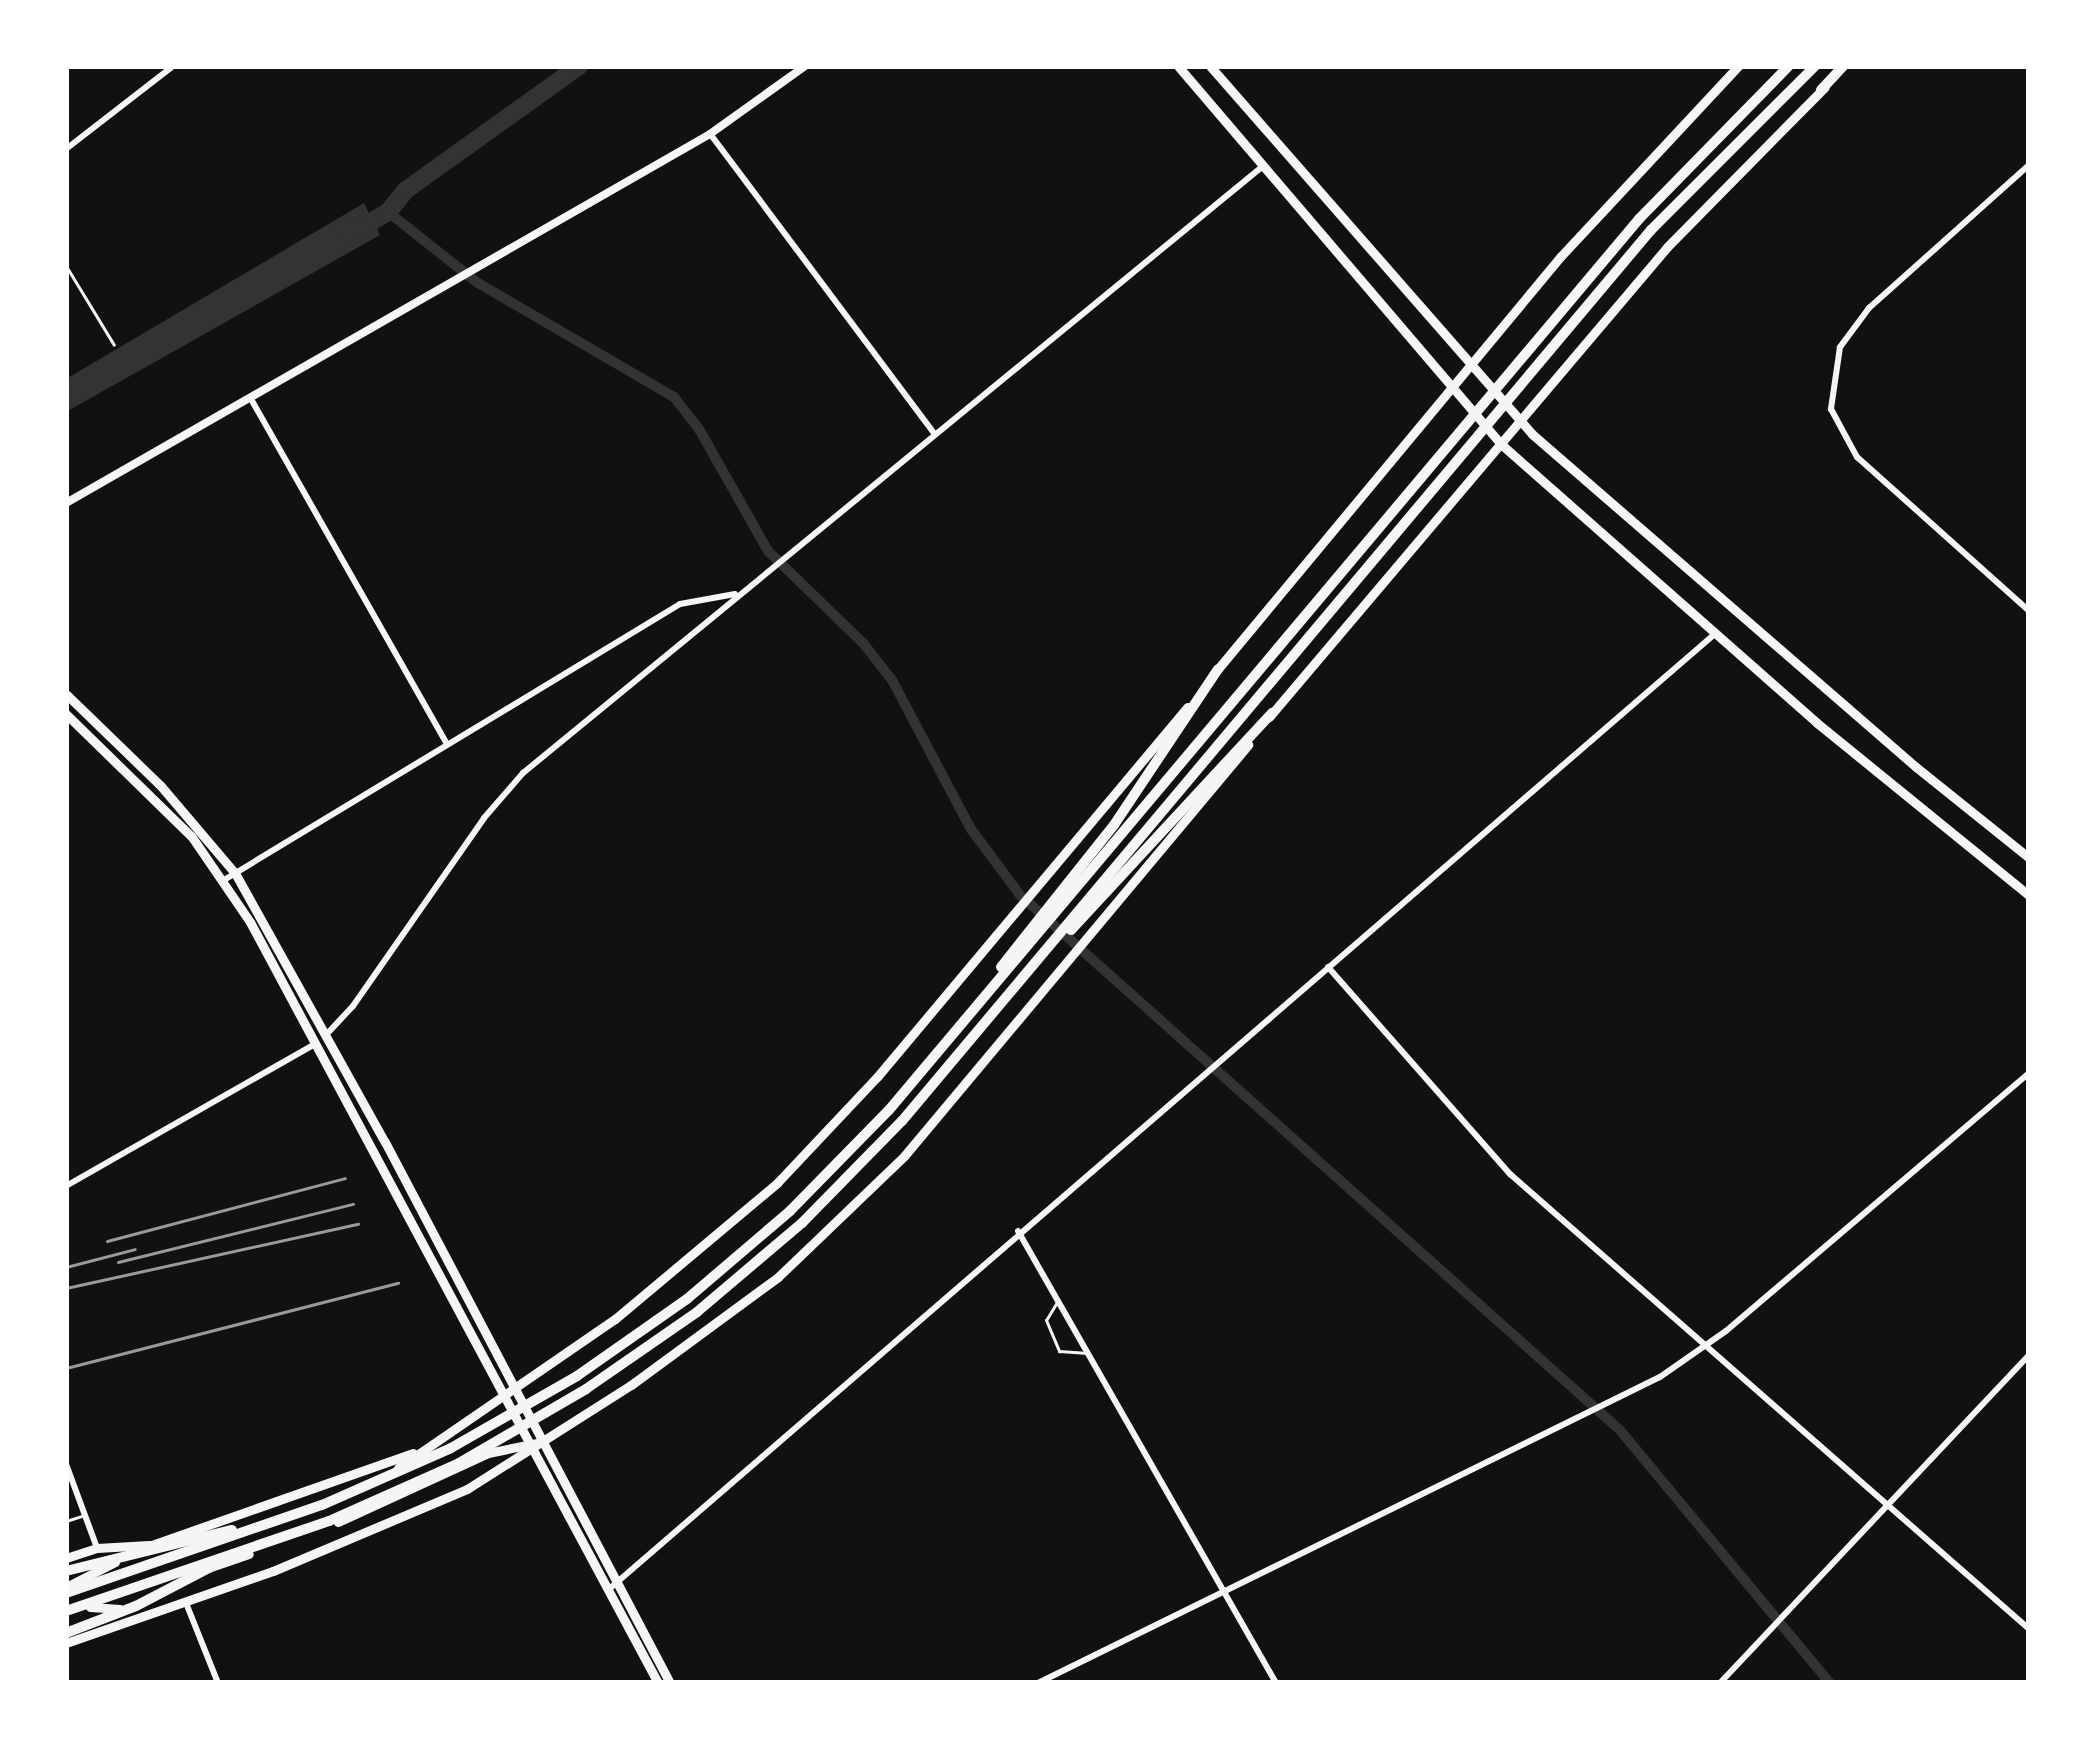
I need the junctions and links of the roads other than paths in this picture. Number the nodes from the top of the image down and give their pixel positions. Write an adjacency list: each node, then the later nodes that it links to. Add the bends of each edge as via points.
1 (173, 66): 11 (street)
2 (805, 66): 10 (street)
3 (1178, 66): 13 (main road)
4 (1210, 66): 16 (main road)
5 (1738, 66): 16 (main road)
6 (1790, 66): 35 (highway, via 1639,219)
7 (1815, 66): 36 (highway, via 1651,230)
8 (1846, 66): 9 (highway)
9 (1821, 90): 19 (main road, via 1696,213)
10 (710, 134): 18 (street); 20 (street)
11 (66, 149)
12 (2029, 165): 24 (street, via 1869,308 1840,347 1831,409 1858,457)
13 (1263, 166): 17 (main road); 20 (street)
14 (66, 266): 15 (lane)
15 (113, 345)
16 (1469, 365): 17 (main road); 19 (main road)
17 (1451, 389): 21 (main road); 26 (main road)
18 (251, 399): 22 (street); 30 (street)
19 (1520, 421): 21 (main road); 31 (main road)
20 (935, 434): 23 (street)
21 (1502, 445): 25 (main road); 28 (main road)
22 (66, 503)
23 (739, 594): 30 (street, via 680,604); 38 (street, via 512,784)
24 (2029, 611)
25 (1715, 633): 34 (main road); 37 (street)
26 (1218, 669): 35 (highway); 47 (main road, via 854,1105 777,1183 615,1319)
27 (66, 694): 32 (main road)
28 (1272, 713): 36 (highway); 48 (main road, via 1069,964 825,1237 631,1385)
29 (66, 715): 33 (main road, via 156,797)
30 (447, 744): 32 (street)
31 (2029, 858)
32 (235, 873): 33 (street); 38 (main road)
33 (224, 880): 39 (main road)
34 (2029, 895)
35 (1060, 899): 56 (highway, via 951,1036 790,1211 687,1299 577,1376 370,1487)
36 (1080, 916): 59 (highway, via 902,1121 802,1223 697,1312 459,1463)
37 (1328, 967): 42 (street); 44 (street, via 1510,1174)
38 (325, 1036): 39 (street); 47 (main road)
39 (315, 1044): 41 (street); 47 (main road)
40 (2029, 1073): 44 (street)
41 (66, 1186)
42 (1018, 1231): 43 (street); 63 (street)
43 (1058, 1301): 45 (street); 45 (lane, via 1046,1330 1065,1355)
44 (1706, 1347): 53 (street); 65 (street, via 1610,1403)
45 (1088, 1353): 65 (street)
46 (2029, 1355): 53 (street)
47 (508, 1389): 48 (main road); 49 (main road)
48 (534, 1445): 62 (main road, via 427,1509); 63 (main road); 67 (main road, via 488,1454 331,1525)
49 (430, 1447): 57 (main road); 64 (main road, via 362,1487)
50 (66, 1464): 51 (street)
51 (72, 1488): 52 (lane); 54 (street)
52 (66, 1496)
53 (1888, 1507): 69 (street); 77 (street)
54 (85, 1514): 55 (lane); 58 (street)
55 (66, 1521)
56 (274, 1522): 61 (highway); 64 (highway)
57 (150, 1545): 58 (main road); 64 (main road)
58 (98, 1548): 60 (main road); 64 (main road)
59 (232, 1555): 68 (highway); 70 (highway)
60 (66, 1558)
61 (66, 1570)
62 (230, 1585): 66 (main road); 67 (main road, via 143,1610)
63 (612, 1586): 73 (main road); 74 (main road)
64 (66, 1587)
65 (1224, 1590): 75 (street); 76 (street)
66 (186, 1603): 71 (main road); 72 (street)
67 (90, 1607): 68 (main road)
68 (66, 1613)
69 (2029, 1629)
70 (66, 1633)
71 (66, 1643)
72 (218, 1683)
73 (658, 1683)
74 (670, 1683)
75 (1038, 1683)
76 (1276, 1683)
77 (1720, 1683)

